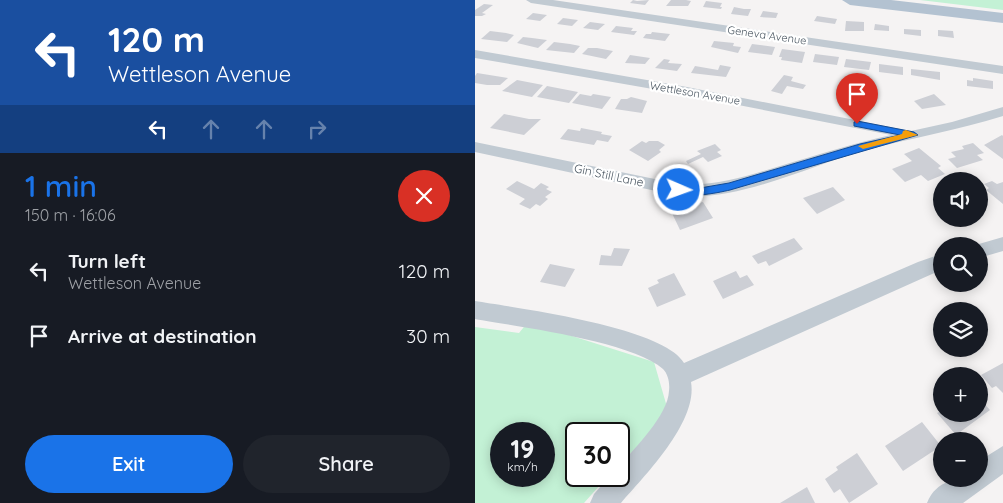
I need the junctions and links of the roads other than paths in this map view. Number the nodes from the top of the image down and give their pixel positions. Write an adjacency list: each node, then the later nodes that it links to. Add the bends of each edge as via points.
1 (531, 0): 5 (street, Geneva Avenue)
2 (850, 0): 3 (main road)
3 (1003, 18)
4 (475, 54): 7 (street, Wettleson Avenue)
5 (1003, 70)
6 (1003, 111): 7 (street, Gin Still Lane)
7 (914, 135): 8 (street, Gin Still Lane, via 864,146 730,187 700,192)
8 (475, 147)
9 (1003, 244): 10 (street)
10 (988, 249)
11 (933, 264): 13 (street)
12 (475, 310): 13 (street, via 565,326 635,344 671,362)
13 (679, 376): 17 (street, via 681,393 674,412 655,442)
14 (1003, 459): 15 (street)
15 (988, 470)
16 (963, 487): 18 (street)
17 (603, 503)
18 (940, 503)

